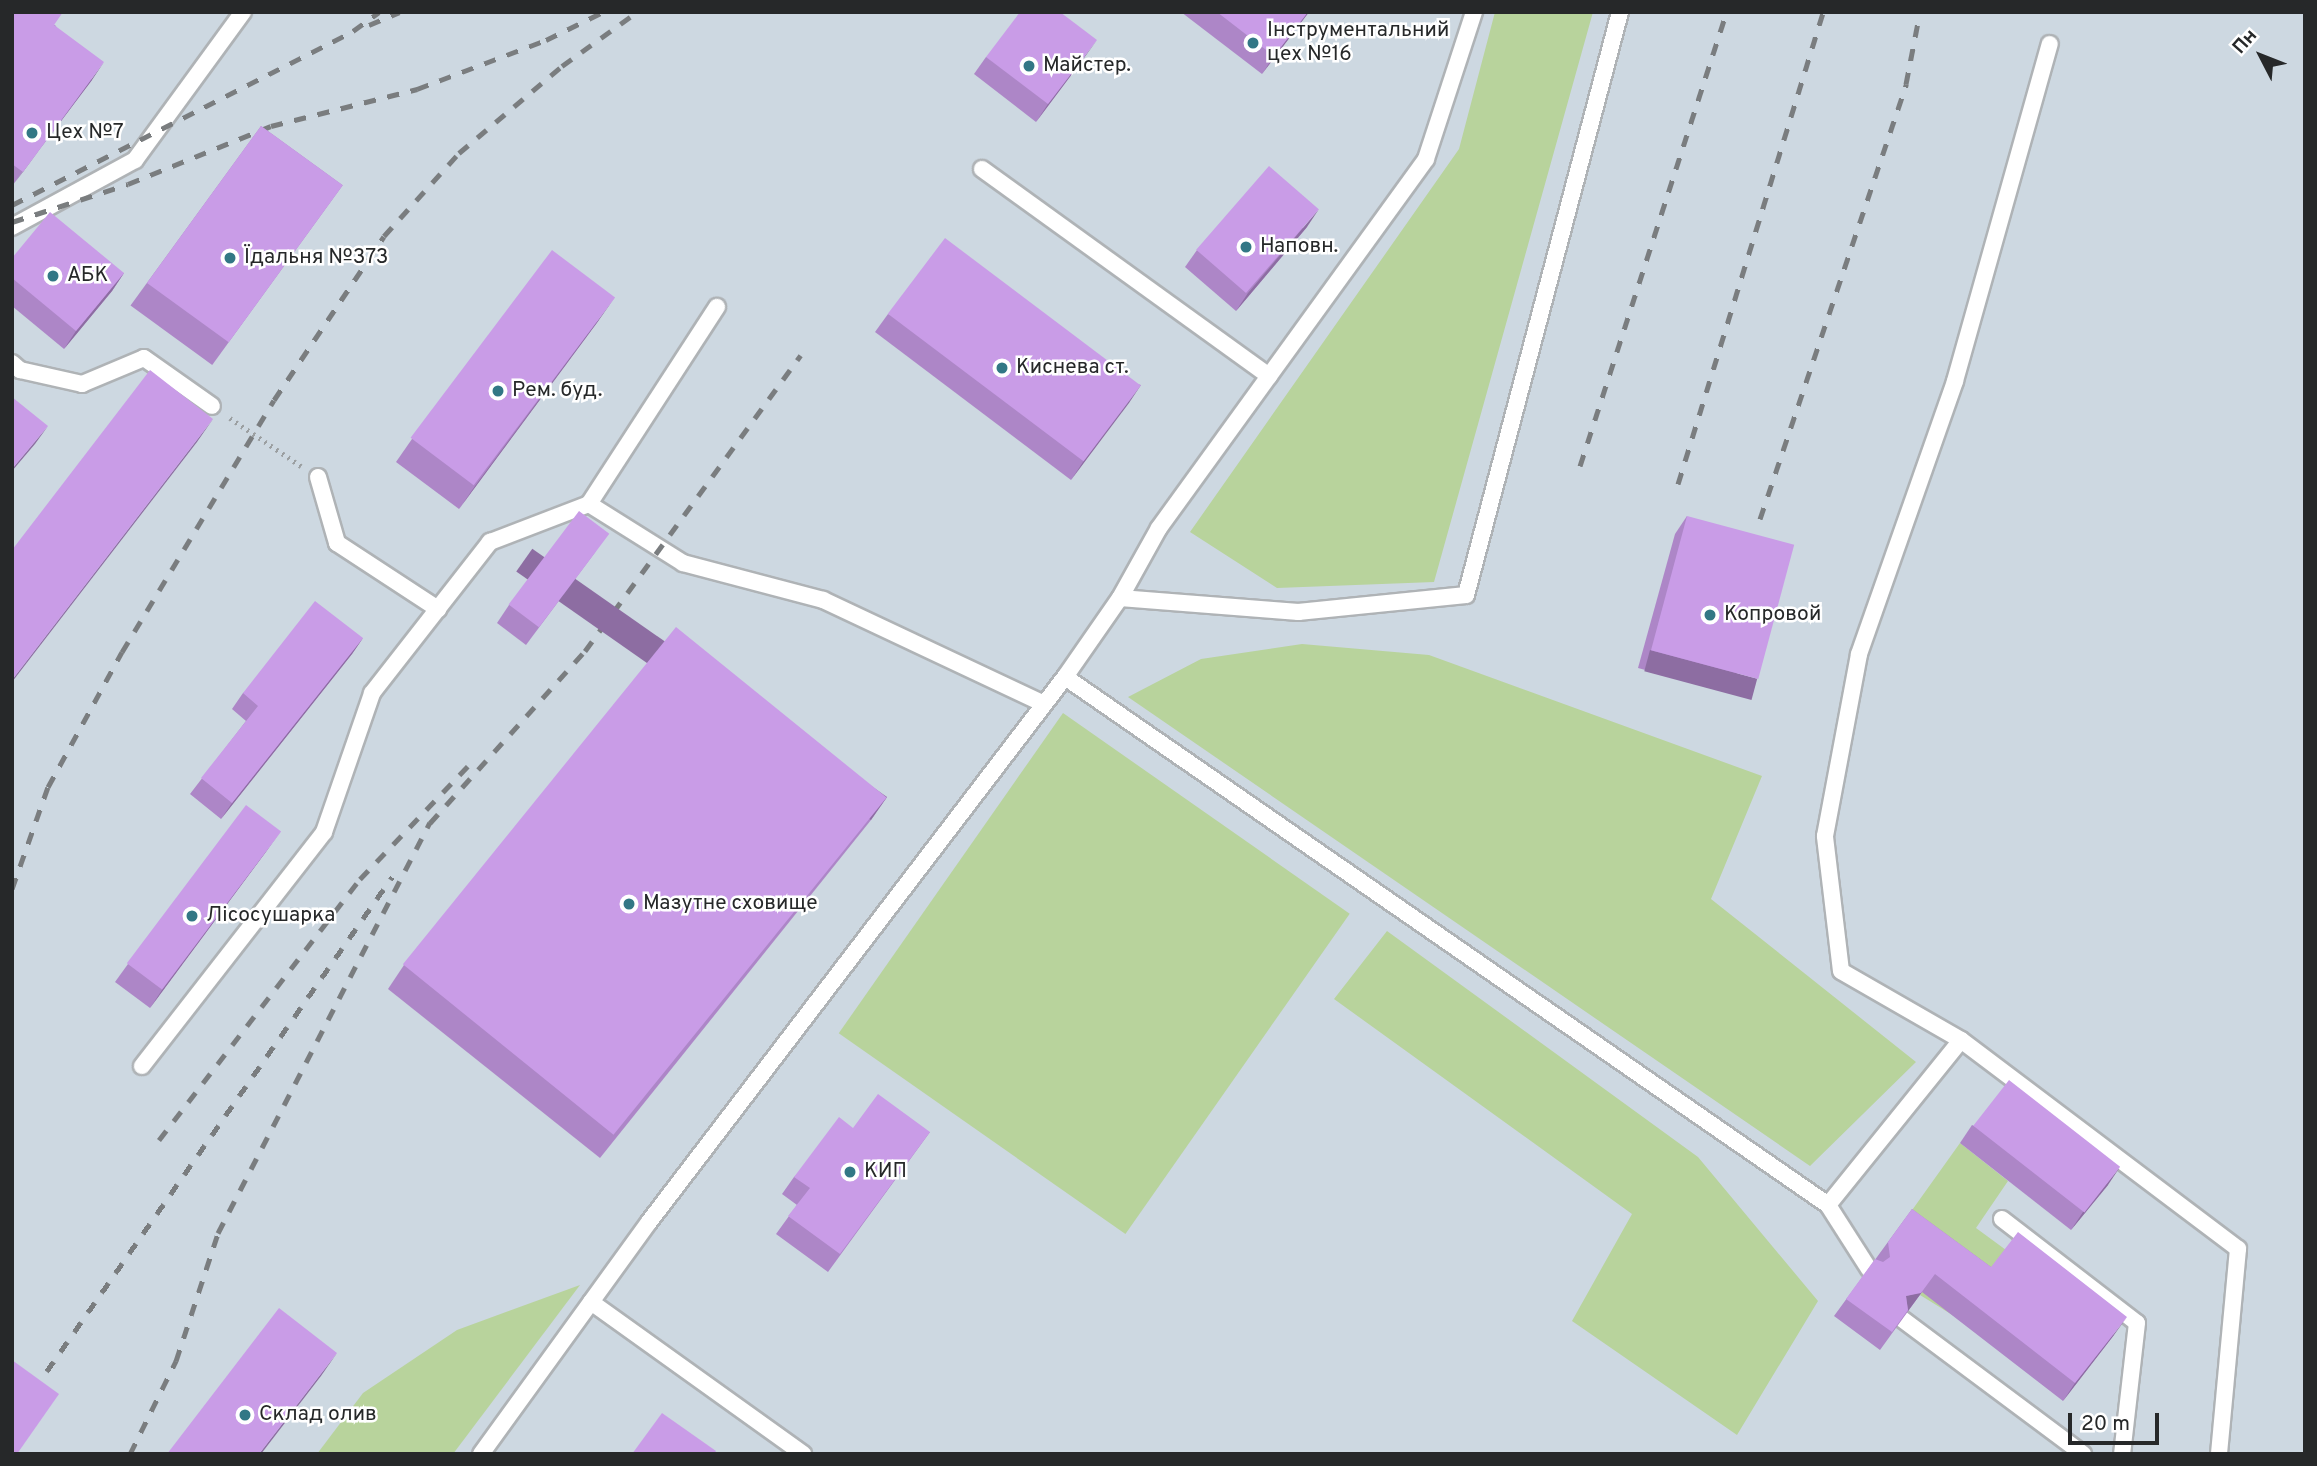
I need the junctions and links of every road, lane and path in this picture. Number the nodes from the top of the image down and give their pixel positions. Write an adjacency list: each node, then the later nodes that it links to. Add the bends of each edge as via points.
1 (243, 12): 6 (lane, via 135,160)
2 (1474, 12): 9 (lane, via 1426,159)
3 (1620, 12): 13 (lane, via 1466,595 1298,612)
4 (2049, 44): 17 (lane, via 1955,381 1859,654 1825,836 1841,971)
5 (982, 169): 9 (lane)
6 (12, 227)
7 (717, 307): 12 (lane)
8 (12, 363): 10 (lane, via 20,370 82,384 144,358)
9 (1269, 376): 13 (lane, via 1159,528)
10 (212, 406): 11 (path)
11 (318, 477): 14 (lane, via 337,542)
12 (589, 504): 14 (lane, via 490,542); 16 (lane, via 683,563 823,600)
13 (1120, 598): 15 (lane)
14 (438, 609): 18 (lane, via 372,693 324,832)
15 (1065, 677): 16 (lane); 19 (lane)
16 (1044, 704): 22 (lane)
17 (1961, 1040): 19 (lane); 28 (lane, via 2238,1249)
18 (142, 1066)
19 (1828, 1205): 21 (lane)
20 (2002, 1219): 27 (lane, via 2137,1323)
21 (1869, 1269)
22 (592, 1302): 24 (lane); 25 (lane)
23 (1902, 1319): 26 (lane)
24 (481, 1454)
25 (803, 1454)
26 (2083, 1454)
27 (2122, 1454)
28 (2219, 1454)

